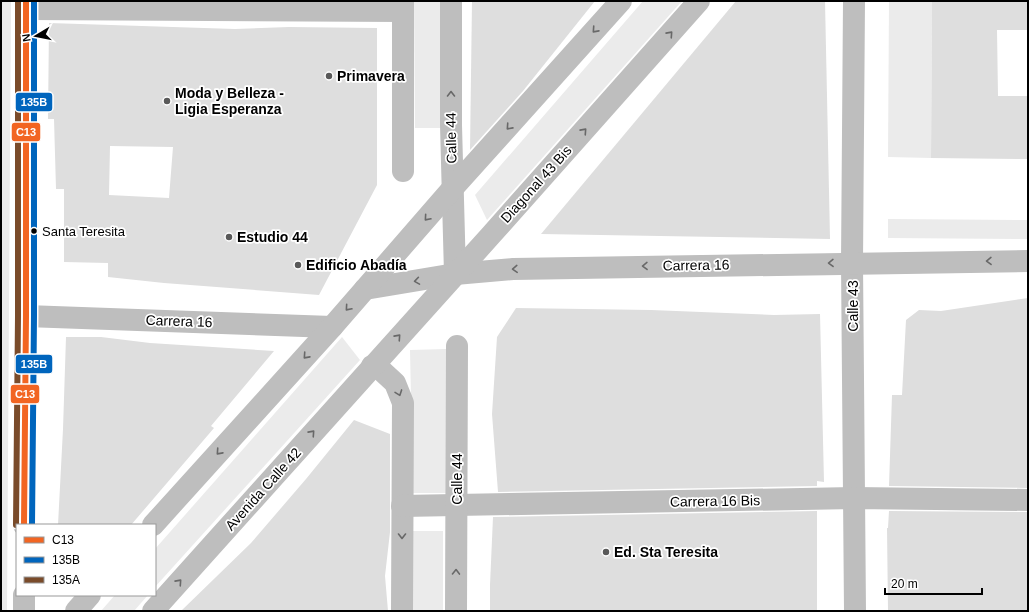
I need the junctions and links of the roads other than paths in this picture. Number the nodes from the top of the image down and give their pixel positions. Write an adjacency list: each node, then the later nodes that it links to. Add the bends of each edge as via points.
1 (451, 1): 8 (street, Calle 44, one-way to 1)
2 (621, 1): 8 (street, one-way to 8)
3 (700, 1): 11 (street, Diagonal 43 Bis, one-way to 3)
4 (854, 1): 10 (street, Calle 43)
5 (26, 5): 6 (street); 13 (street)
6 (403, 6): 7 (street)
7 (403, 171)
8 (452, 189): 11 (street, Calle 44); 12 (street, one-way to 12)
9 (1028, 261): 10 (street, Carrera 16, one-way to 10)
10 (852, 263): 11 (street, Carrera 16, one-way to 11, via 513,269); 17 (street, Calle 43)
11 (455, 274): 12 (street, Carrera 16, one-way to 12); 16 (street, Diagonal 43 Bis, one-way to 11)
12 (365, 289): 14 (street, one-way to 14)
13 (26, 316): 14 (street, Carrera 16); 21 (street)
14 (332, 327): 22 (street, one-way to 22)
15 (457, 346): 19 (street, Calle 44)
16 (372, 366): 20 (street, one-way to 20, via 396,383 403,402); 27 (street, Avenida Calle 42, one-way to 16)
17 (854, 498): 18 (street, Carrera 16 Bis); 19 (street, Carrera 16 Bis); 30 (street, Calle 43)
18 (1028, 500)
19 (457, 505): 20 (street, Carrera 16 Bis); 29 (street, Calle 44, one-way to 19)
20 (402, 506): 28 (street, one-way to 28)
21 (24, 524)
22 (154, 524)
23 (24, 596): 25 (street)
24 (89, 596): 26 (street)
25 (24, 611)
26 (76, 611)
27 (153, 611)
28 (402, 611)
29 (456, 611)
30 (855, 611)

